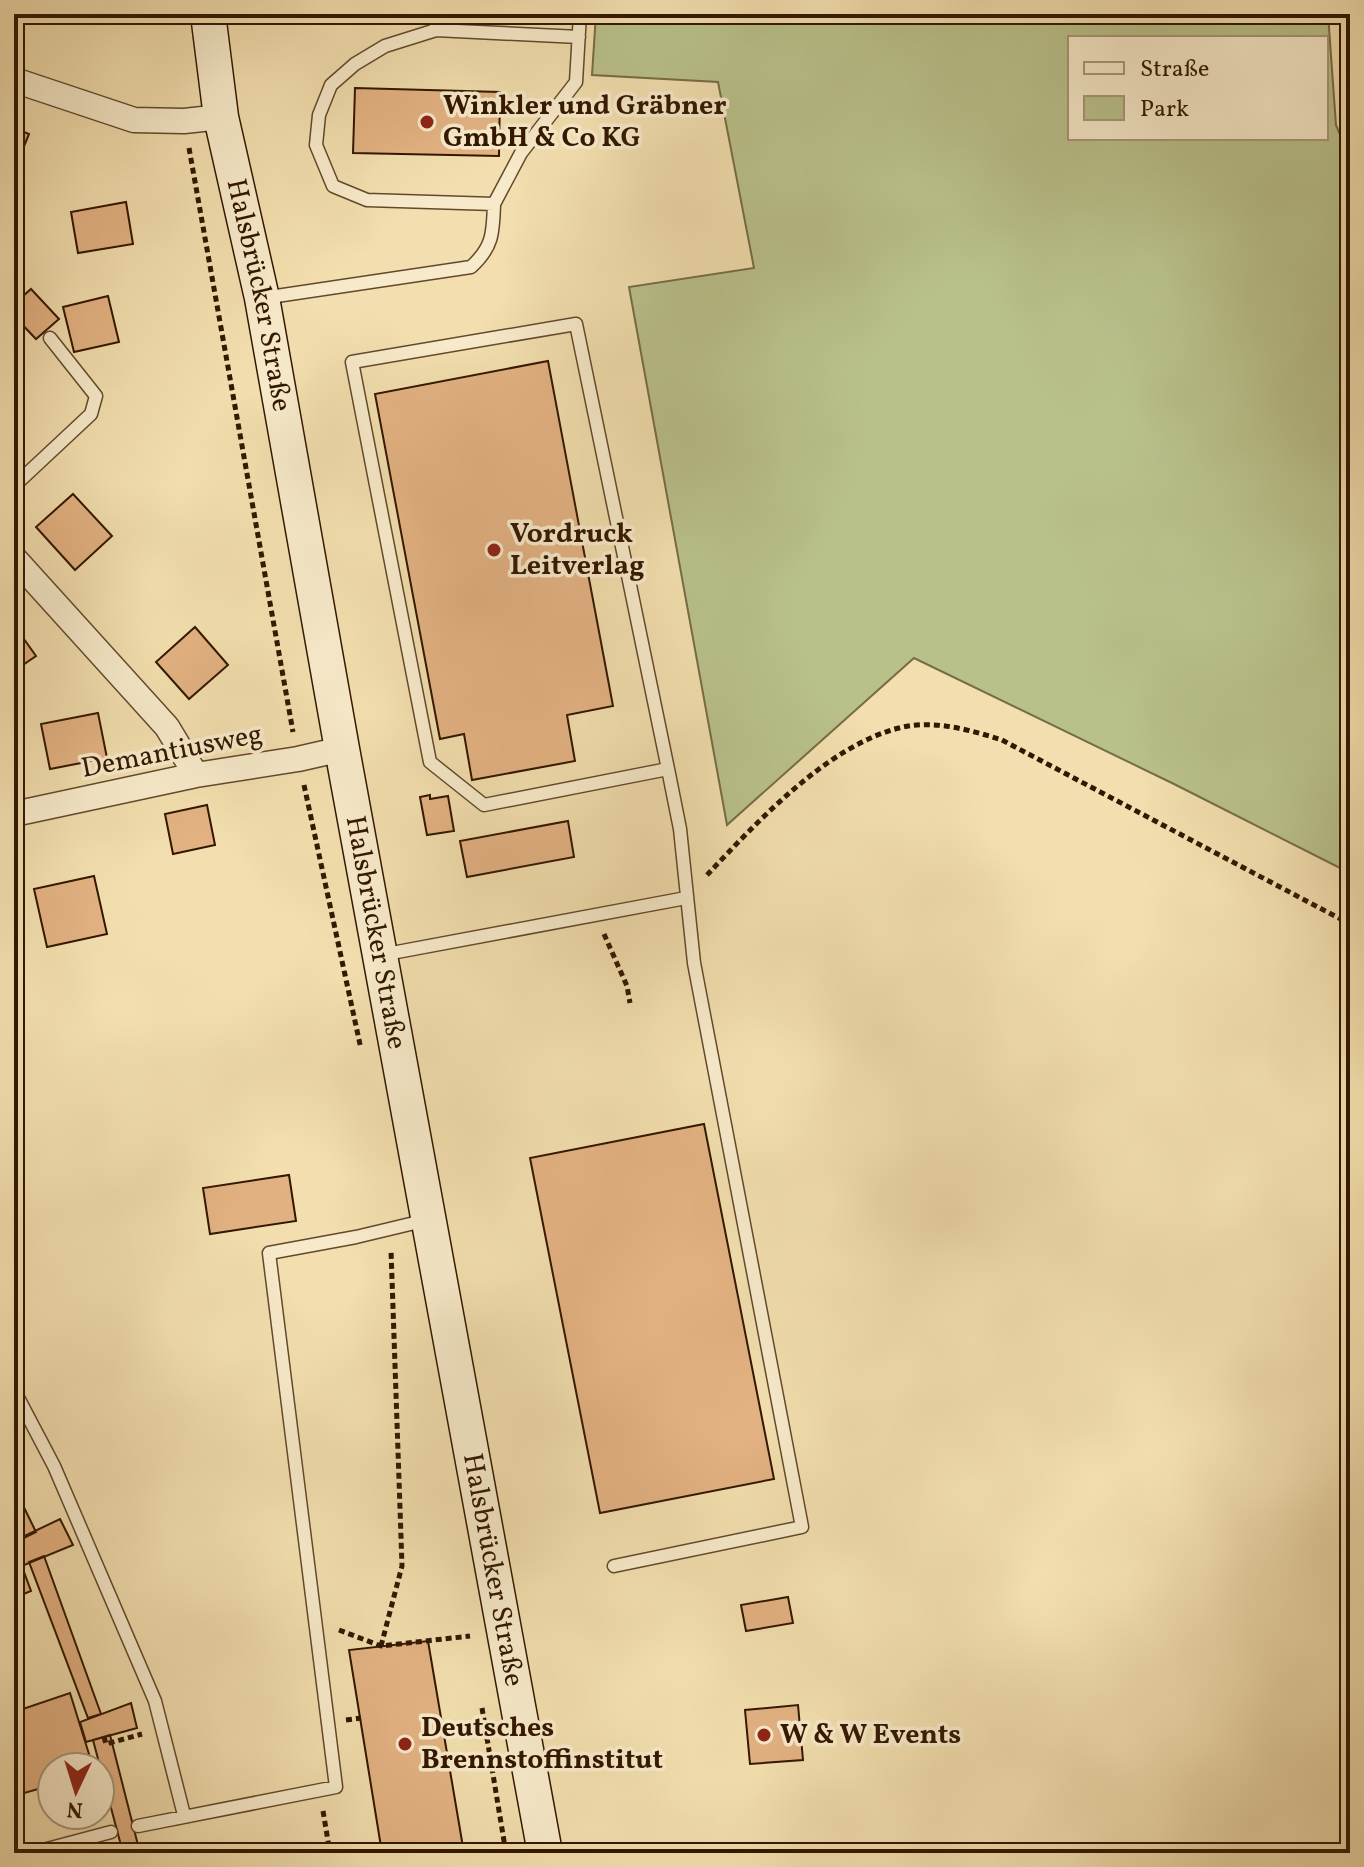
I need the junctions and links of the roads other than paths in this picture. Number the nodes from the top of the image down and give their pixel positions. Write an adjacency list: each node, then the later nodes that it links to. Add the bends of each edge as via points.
1 (208, 14): 7 (main road, Halsbrücker Straße)
2 (436, 14): 4 (lane)
3 (580, 14): 5 (lane)
4 (436, 30): 5 (lane); 8 (lane, via 385,46 331,85 319,115 316,145 333,186 367,200)
5 (579, 37): 8 (lane, via 576,82 521,153)
6 (14, 80): 7 (street, via 134,120)
7 (221, 117): 9 (main road, Halsbrücker Straße)
8 (494, 204): 9 (lane, via 486,253 471,267)
9 (262, 298): 13 (main road, Halsbrücker Straße)
10 (50, 338): 11 (lane, via 96,396 91,414)
11 (14, 486)
12 (14, 558): 15 (street, via 167,727)
13 (342, 749): 15 (street, Demantiusweg); 18 (main road, Halsbrücker Straße)
14 (668, 769): 14 (lane, via 576,324 352,362 430,762 484,805); 17 (lane)
15 (196, 775): 16 (street, Demantiusweg)
16 (14, 814)
17 (686, 898): 18 (lane); 21 (lane, via 802,1527)
18 (381, 955): 19 (main road, Halsbrücker Straße)
19 (414, 1222): 22 (lane, via 269,1253 336,1787); 26 (main road, Halsbrücker Straße)
20 (14, 1390): 22 (lane, via 54,1466 155,1701)
21 (614, 1566)
22 (184, 1815): 23 (lane)
23 (138, 1826)
24 (111, 1832): 25 (lane)
25 (32, 1853)
26 (545, 1853)

